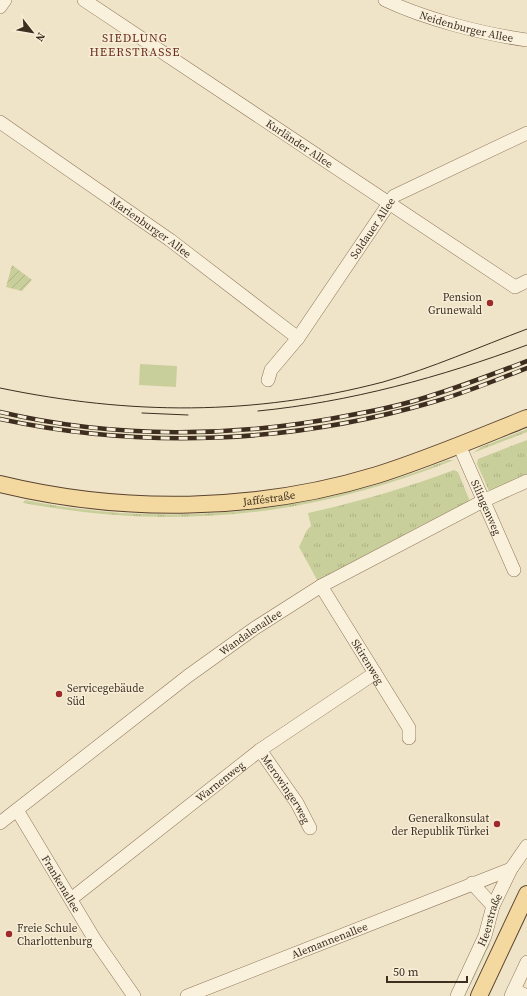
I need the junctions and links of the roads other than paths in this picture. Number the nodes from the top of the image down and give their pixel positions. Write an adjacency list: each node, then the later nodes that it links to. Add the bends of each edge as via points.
1 (5, 0): 4 (street)
2 (84, 0): 8 (street, Kurländer Allee)
3 (385, 0): 5 (street, Neidenburger Allee, via 446,23)
4 (0, 7)
5 (527, 40)
6 (0, 122): 10 (street, Marienburger Allee, via 170,240)
7 (527, 133): 8 (street, Soldauer Allee, via 394,196)
8 (389, 204): 9 (street, Kurländer Allee, via 515,287); 10 (street, Soldauer Allee)
9 (527, 282)
10 (298, 338): 11 (street, Soldauer Allee, via 271,370)
11 (268, 380)
12 (527, 418): 13 (main road, Jafféstraße)
13 (458, 446): 15 (main road, Jafféstraße, via 346,483 268,498 221,503 162,505 103,502); 16 (street, Silingenweg)
14 (527, 481): 16 (street, Wandalenallee)
15 (0, 484)
16 (483, 501): 17 (street, Silingenweg); 18 (street, Wandalenallee)
17 (514, 570)
18 (321, 586): 19 (street, Skirenweg); 22 (street, Wandalenallee, via 255,628 188,676)
19 (376, 673): 20 (street, Skirenweg, via 409,728); 21 (street, Warnenweg)
20 (409, 738)
21 (260, 750): 24 (street, Merowingerweg, via 297,803); 29 (street, Warnenweg)
22 (17, 810): 23 (street, Wandalenallee); 29 (street, Frankenallee)
23 (0, 823)
24 (310, 828)
25 (527, 846): 26 (street, Heerstraße)
26 (511, 869): 27 (street, Alemannenallee); 30 (street, Heerstraße)
27 (472, 883): 30 (street); 34 (street, Alemannenallee)
28 (527, 894): 36 (main road, Heerstraße)
29 (71, 899): 33 (street, Frankenallee)
30 (494, 906): 35 (street, Heerstraße, via 485,936)
31 (527, 962): 32 (street)
32 (512, 993): 37 (street)
33 (128, 994)
34 (187, 996)
35 (457, 996)
36 (479, 996)
37 (527, 996)

